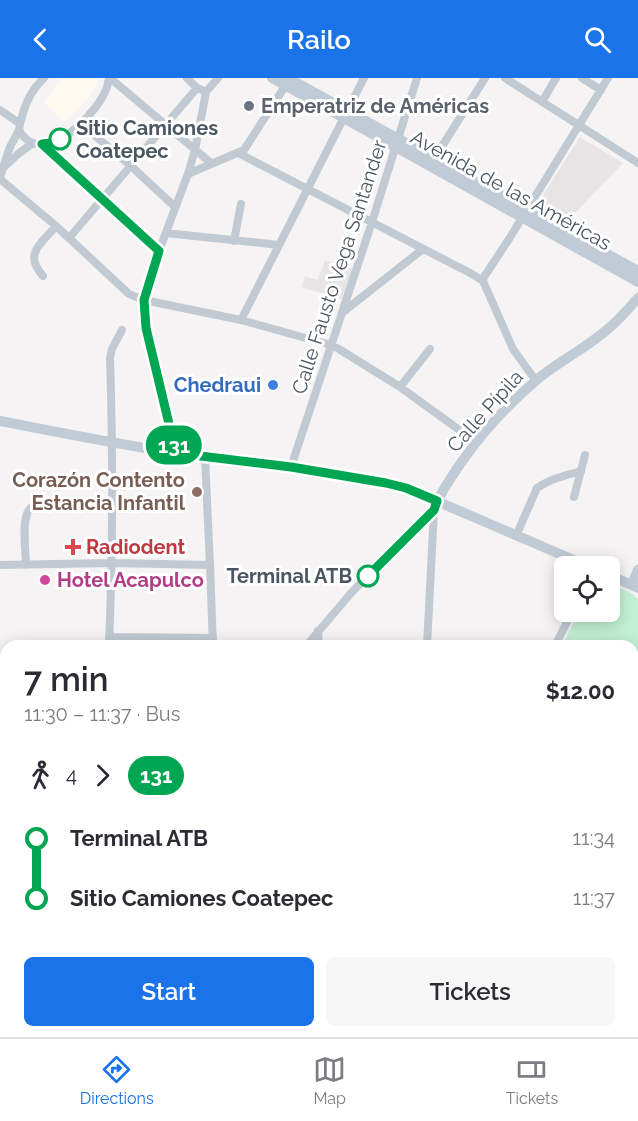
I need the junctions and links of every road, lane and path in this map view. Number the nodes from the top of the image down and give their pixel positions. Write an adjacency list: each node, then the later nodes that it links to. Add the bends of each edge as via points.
1 (110, 78): 20 (street, via 105,94); 21 (street)
2 (187, 78): 14 (street)
3 (218, 78): 16 (street)
4 (272, 78): 13 (main road, Avenida de las Américas)
5 (364, 78): 19 (street)
6 (417, 78): 25 (street, Calle Fausto Vega Santander)
7 (485, 78): 29 (street)
8 (505, 78): 17 (street)
9 (556, 78): 17 (street)
10 (582, 78): 15 (street)
11 (608, 78): 15 (street)
12 (39, 79): 23 (street)
13 (289, 80): 19 (main road, Avenida de las Américas); 28 (street, via 244,150)
14 (197, 88): 16 (street); 21 (street)
15 (601, 90): 22 (street)
16 (207, 92): 27 (street)
17 (542, 102): 22 (street)
18 (0, 110): 23 (street)
19 (345, 114): 25 (main road, Avenida de las Américas); 36 (street)
20 (81, 124): 26 (street, via 58,140); 32 (street)
21 (165, 125): 27 (street); 32 (street)
22 (579, 125): 31 (street); 40 (street)
23 (19, 126): 24 (street, via 24,138); 33 (street)
24 (33, 143): 26 (street); 33 (street)
25 (396, 143): 29 (main road, Avenida de las Américas); 40 (main road, Avenida de las Américas); 41 (street, Calle Fausto Vega Santander)
26 (42, 144): 37 (street)
27 (195, 150): 30 (street); 34 (street)
28 (238, 153): 30 (street); 36 (street)
29 (434, 159): 40 (main road, Avenida de las Américas)
30 (211, 163): 34 (street)
31 (638, 163)
32 (131, 166): 37 (street); 39 (street)
33 (3, 168): 35 (street)
34 (188, 174): 39 (street)
35 (0, 178): 42 (street)
36 (309, 188): 41 (street); 46 (street)
37 (102, 198): 44 (street); 48 (street)
38 (241, 204): 45 (street)
39 (175, 207): 43 (street)
40 (524, 214): 49 (main road, Avenida de las Américas); 51 (street); 52 (main road, Avenida de las Américas)
41 (372, 222): 47 (street); 55 (street, Calle Fausto Vega Santander)
42 (56, 226): 44 (street); 50 (street, via 35,250 35,267)
43 (166, 233): 45 (street); 48 (street)
44 (69, 238): 54 (street, via 129,294)
45 (234, 241): 46 (street)
46 (279, 245): 56 (street)
47 (423, 249): 51 (street); 55 (street)
48 (159, 251): 54 (street)
49 (638, 271)
50 (43, 276)
51 (483, 279): 60 (street, via 513,349)
52 (638, 282)
53 (638, 298): 60 (main road, Calle Pípila, via 609,329)
54 (144, 300): 56 (street); 65 (street, via 147,335)
55 (342, 313): 58 (street, Calle Fausto Vega Santander)
56 (241, 320): 58 (street)
57 (122, 330): 64 (street, via 110,358)
58 (331, 345): 61 (street); 68 (street, Calle Fausto Vega Santander)
59 (430, 349): 61 (street)
60 (536, 381): 63 (main road, Calle Pípila)
61 (399, 387): 63 (street)
62 (0, 421): 64 (main road)
63 (476, 442): 72 (main road, Calle Pípila)
64 (113, 443): 65 (main road); 71 (street)
65 (176, 453): 67 (main road)
66 (585, 455): 69 (street)
67 (205, 458): 68 (main road); 78 (street)
68 (291, 467): 72 (main road, via 406,488)
69 (581, 471): 70 (street); 73 (street, via 537,488)
70 (574, 497)
71 (112, 501): 75 (street); 77 (street, via 34,505 26,514)
72 (435, 506): 73 (main road); 83 (street, Calle Pípila); 90 (street)
73 (516, 536): 74 (main road)
74 (564, 556)
75 (112, 563): 77 (street); 78 (street); 84 (street)
76 (0, 564): 77 (street)
77 (26, 565)
78 (210, 565): 87 (street)
79 (638, 570): 81 (main road)
80 (620, 580): 81 (main road)
81 (635, 586)
82 (567, 622): 91 (street)
83 (318, 631): 88 (street, Calle Pípila); 89 (street)
84 (110, 637): 85 (street); 86 (street)
85 (110, 640)
86 (172, 640)
87 (213, 640)
88 (311, 640)
89 (319, 640)
90 (427, 640)
91 (558, 640)

